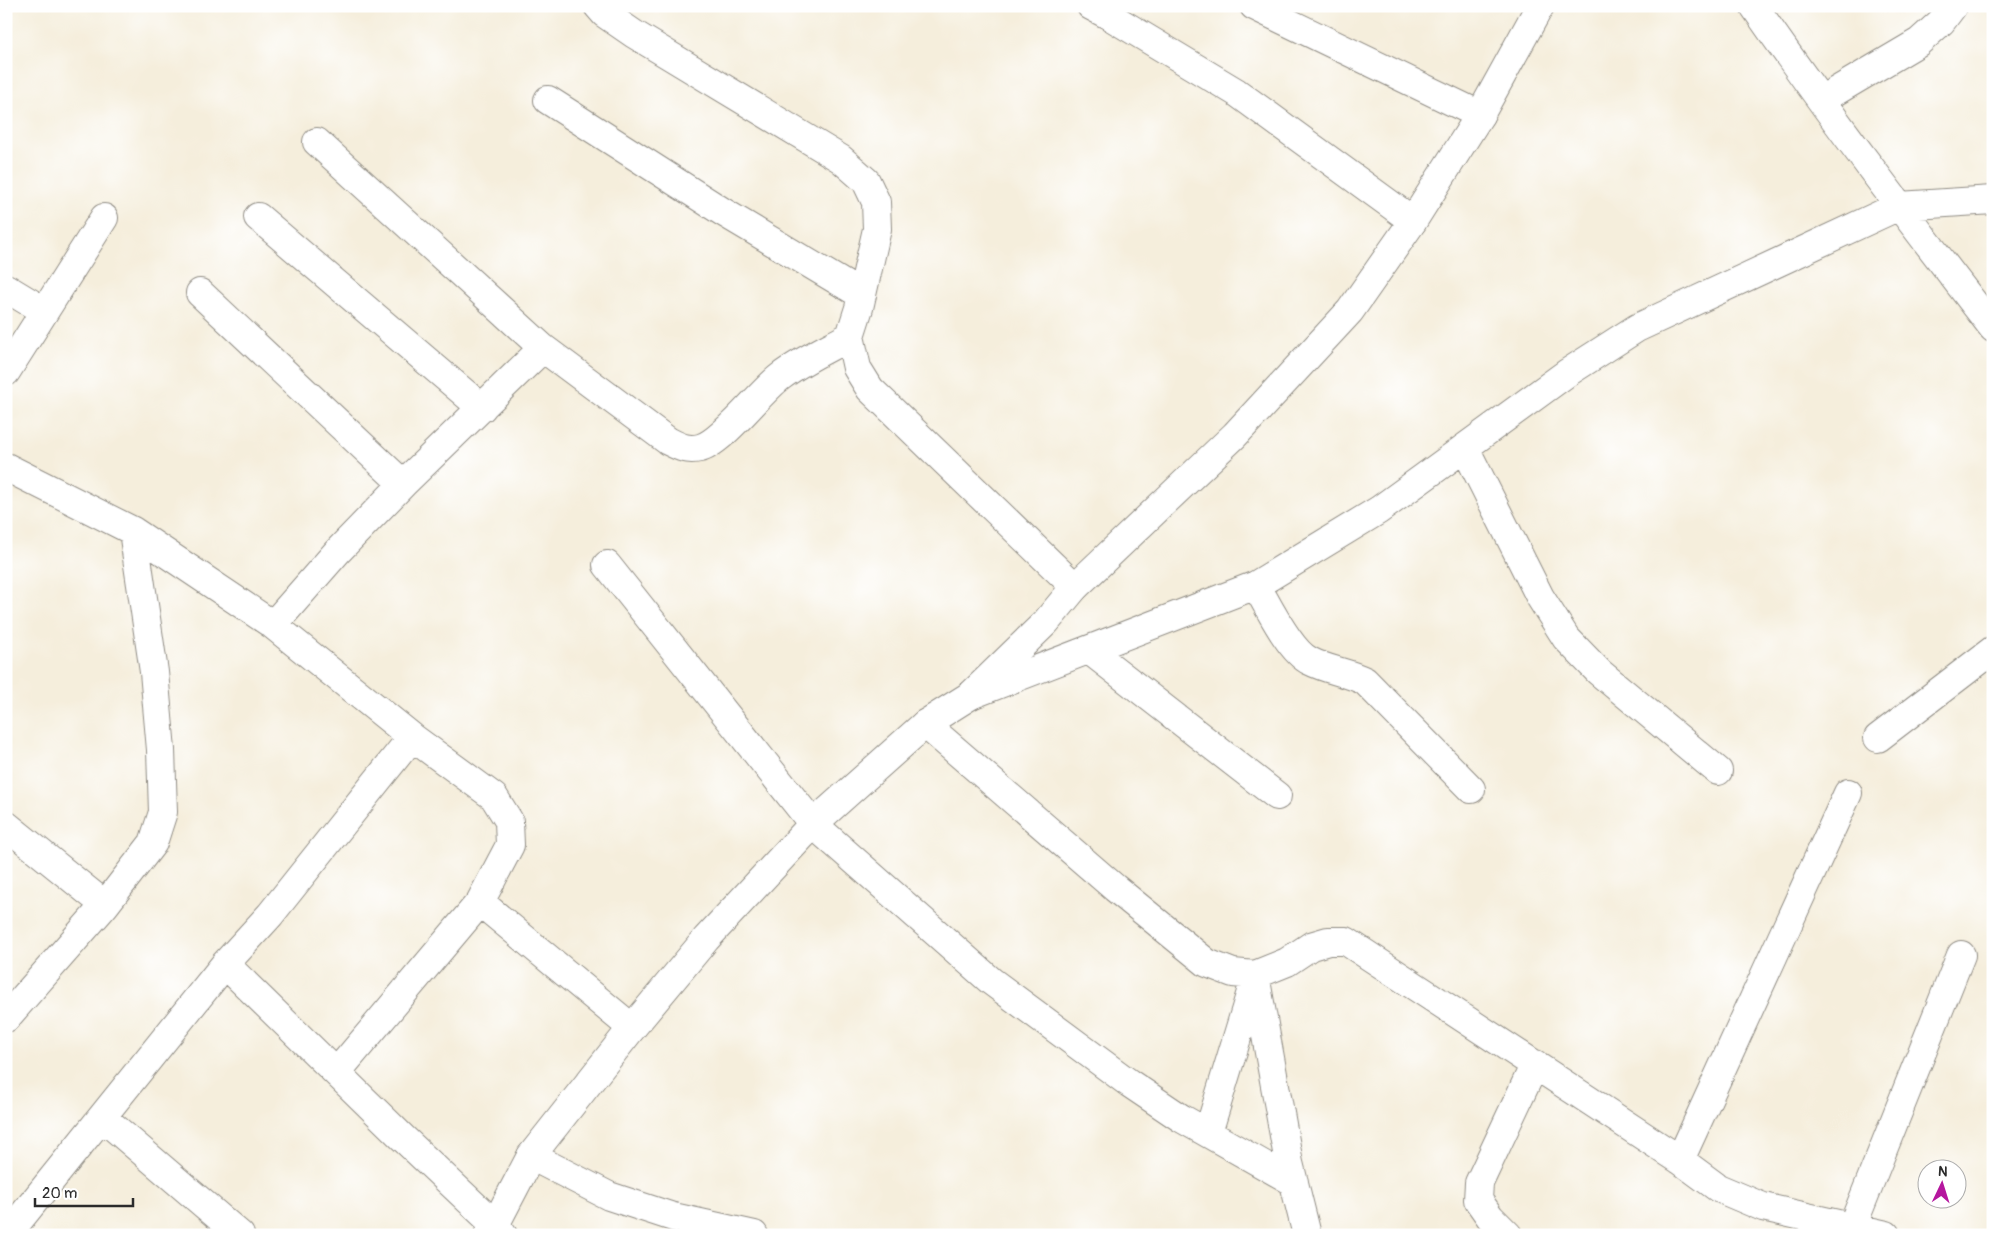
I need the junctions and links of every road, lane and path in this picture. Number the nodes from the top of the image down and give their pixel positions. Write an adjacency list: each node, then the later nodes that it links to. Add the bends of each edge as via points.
1 (598, 6): 18 (street, via 634,34 841,159 866,181 876,202 878,229)
2 (1091, 6): 15 (street, via 1236,92)
3 (1254, 6): 9 (street)
4 (1540, 6): 9 (street)
5 (1754, 6): 8 (street)
6 (1953, 6): 8 (street, via 1919,42)
7 (548, 100): 18 (street, via 723,212)
8 (1821, 100): 12 (street)
9 (1480, 116): 15 (street)
10 (317, 142): 22 (street)
11 (1993, 200): 12 (street)
12 (1899, 206): 20 (street); 25 (street, via 1637,328 1567,373)
13 (258, 217): 24 (street)
14 (104, 218): 19 (street)
15 (1414, 222): 31 (street, via 1350,311 1289,377 1235,435)
16 (6, 288): 19 (street)
17 (200, 293): 27 (street)
18 (862, 295): 21 (street)
19 (44, 311): 23 (street)
20 (1993, 328)
21 (850, 336): 22 (street, via 779,377 722,434 702,448 684,450); 31 (street, via 857,368 870,389)
22 (543, 348): 24 (street)
23 (6, 372)
24 (482, 408): 27 (street)
25 (1465, 448): 30 (street, via 1379,510); 39 (street, via 1540,597 1566,638 1599,672)
26 (6, 467): 28 (street)
27 (403, 484): 32 (street)
28 (133, 531): 32 (street); 46 (street, via 154,672 163,812 153,842)
29 (607, 565): 43 (street)
30 (1256, 585): 33 (street); 40 (street, via 1288,640 1308,661 1365,681)
31 (1075, 587): 35 (street, via 1046,622)
32 (273, 625): 37 (street)
33 (1089, 650): 35 (street); 42 (street)
34 (1993, 650): 38 (street)
35 (971, 695): 36 (street)
36 (925, 724): 43 (street); 49 (street, via 1207,963 1232,973)
37 (412, 737): 45 (street, via 494,797 509,821 510,845); 48 (street, via 270,915)
38 (1878, 738)
39 (1718, 771)
40 (1471, 789)
41 (1848, 793): 57 (street)
42 (1277, 796)
43 (813, 824): 51 (street, via 706,939); 55 (street, via 991,981 1129,1083)
44 (6, 825): 46 (street)
45 (480, 902): 51 (street); 53 (street)
46 (105, 905): 50 (street)
47 (1961, 955): 59 (street)
48 (225, 964): 53 (street); 54 (street)
49 (1256, 976): 52 (street, via 1311,946 1328,941 1346,941); 55 (street); 58 (street)
50 (6, 1018)
51 (632, 1028): 56 (street)
52 (1535, 1064): 57 (street); 65 (street, via 1479,1183 1478,1200)
53 (337, 1072): 60 (street)
54 (102, 1117): 61 (street); 62 (street)
55 (1208, 1133): 58 (street)
56 (531, 1156): 60 (street); 63 (street, via 609,1196 673,1217)
57 (1680, 1160): 59 (street, via 1718,1188 1763,1207)
58 (1294, 1182): 64 (street)
59 (1852, 1227): 66 (street)
60 (495, 1232)
61 (7, 1235)
62 (240, 1235)
63 (754, 1235)
64 (1307, 1235)
65 (1508, 1235)
66 (1886, 1235)

